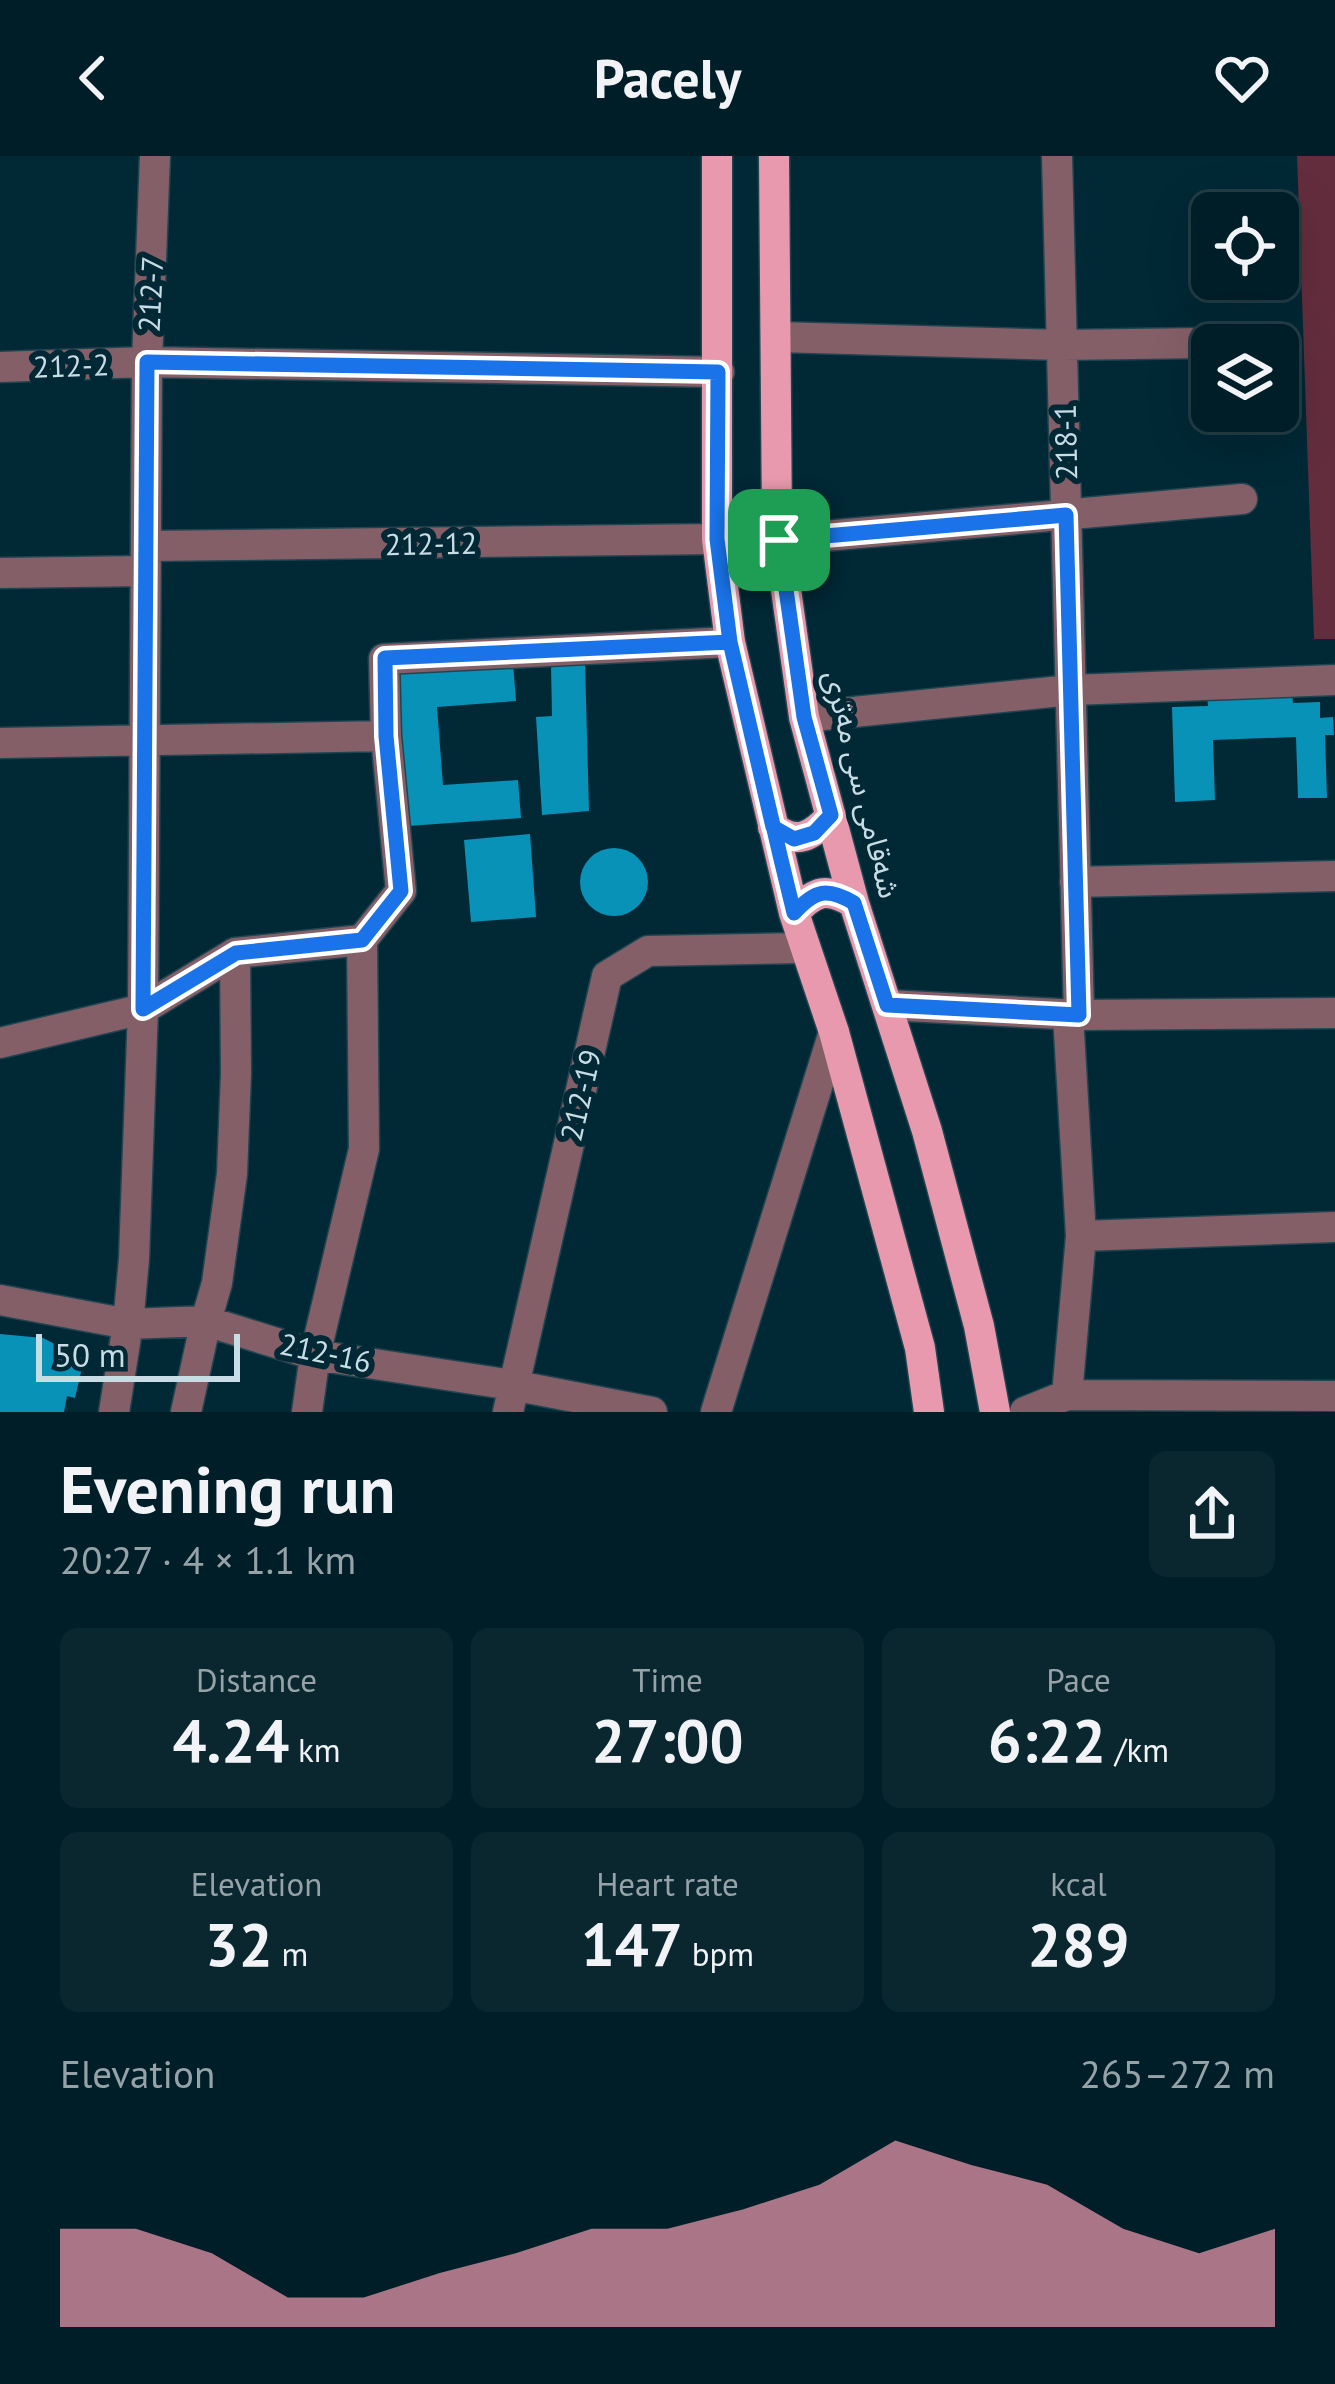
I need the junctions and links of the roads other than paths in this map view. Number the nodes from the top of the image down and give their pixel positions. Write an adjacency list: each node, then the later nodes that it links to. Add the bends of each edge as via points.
1 (154, 156): 8 (street, 212-7)
2 (717, 156): 10 (main road)
3 (774, 156): 5 (main road, شەقامی سی مەتری)
4 (1057, 156): 7 (street, 218-1)
5 (777, 337): 7 (street); 14 (main road, شەقامی سی مەتری)
6 (1191, 343): 7 (street)
7 (1062, 345): 12 (street, 218-1)
8 (147, 362): 9 (street, 212-2); 10 (street, 212-2); 15 (street, 212-7)
9 (0, 367)
10 (718, 372): 13 (main road)
11 (1243, 499): 12 (street)
12 (1066, 515): 14 (street); 19 (street, 218-1)
13 (717, 539): 15 (street, 212-12); 17 (main road)
14 (779, 540): 20 (main road, شەقامی سی مەتری)
15 (146, 559): 16 (street, 212-12); 22 (street, 212-7)
16 (0, 573)
17 (730, 642): 21 (street, via 385,658); 25 (main road)
18 (1335, 680): 19 (street)
19 (1071, 690): 20 (street); 27 (street, 218-1)
20 (804, 717): 24 (main road, شەقامی سی مەتری)
21 (386, 736): 22 (street); 30 (street, via 401,891)
22 (143, 739): 23 (street); 34 (street, 212-7)
23 (0, 743)
24 (831, 815): 25 (main road, via 805,838); 28 (main road, شەقامی سی مەتری)
25 (773, 827): 29 (main road)
26 (1335, 876): 27 (street)
27 (1076, 882): 36 (street, 218-1)
28 (854, 903): 29 (main road, via 826,892); 33 (main road, شەقامی سی مەتری)
29 (794, 913): 31 (main road)
30 (362, 940): 32 (street); 44 (street, via 364,1149)
31 (803, 949): 37 (main road); 47 (street, 212-19, via 648,952 608,976)
32 (236, 953): 34 (street); 42 (street, via 232,1174)
33 (887, 1005): 36 (street); 55 (main road, شەقامی سی مەتری, via 974,1304)
34 (143, 1009): 38 (street); 43 (street, 212-7)
35 (1335, 1013): 36 (street)
36 (1074, 1015): 40 (street, 218-1)
37 (834, 1032): 53 (street); 54 (main road, via 920,1348)
38 (0, 1043)
39 (1335, 1227): 40 (street)
40 (1081, 1236): 45 (street, 218-1)
41 (0, 1300): 43 (street, 212-16)
42 (206, 1321): 43 (street, 212-16); 44 (street, 212-16); 50 (street)
43 (128, 1324): 49 (street, 212-7)
44 (315, 1354): 47 (street, 212-16); 51 (street)
45 (1067, 1395): 48 (street); 56 (street)
46 (1335, 1396): 48 (street)
47 (510, 1399): 52 (street, 212-16)
48 (1256, 1404)
49 (114, 1412)
50 (186, 1412)
51 (307, 1412)
52 (652, 1412)
53 (716, 1412)
54 (929, 1412)
55 (995, 1412)
56 (1025, 1412)

